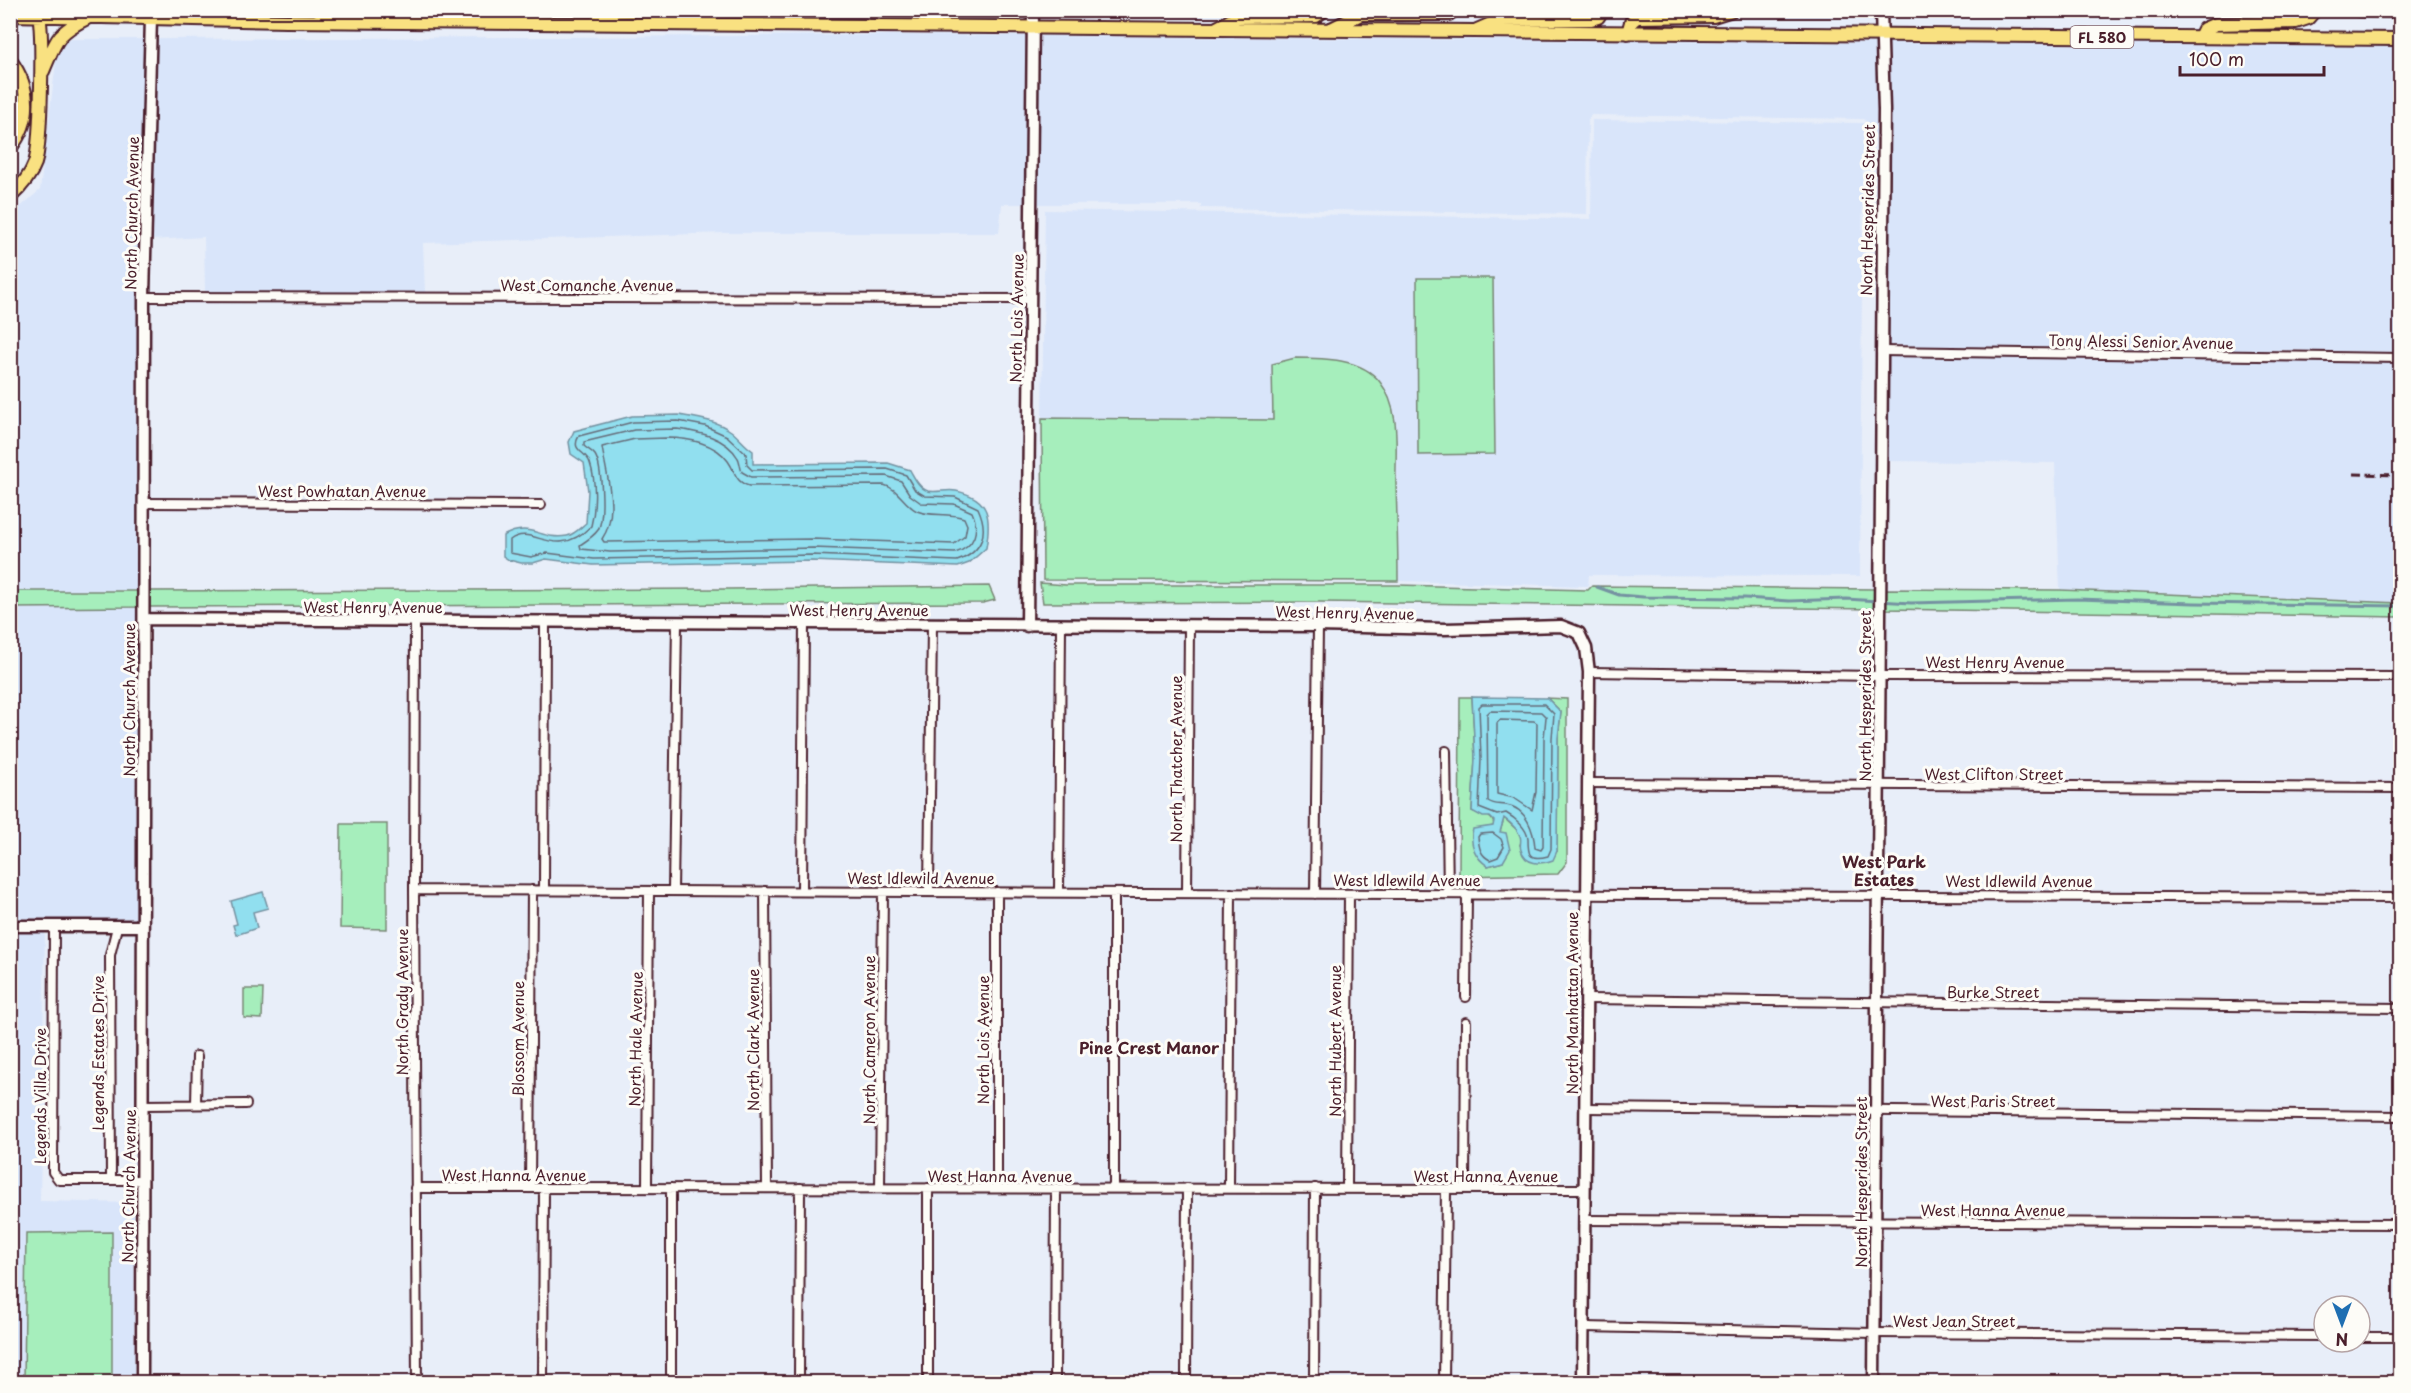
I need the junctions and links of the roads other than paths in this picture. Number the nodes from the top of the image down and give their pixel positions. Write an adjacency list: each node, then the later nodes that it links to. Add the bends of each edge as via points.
1 (337, 10): 17 (main road)
2 (470, 10): 18 (main road)
3 (711, 10): 19 (main road, via 616,11)
4 (1033, 10): 20 (street, North Lois Avenue)
5 (1324, 10): 21 (main road, via 1316,16 1236,17)
6 (1454, 10): 22 (main road, via 1449,14 1361,14)
7 (1602, 10): 23 (main road, via 1591,19 1500,20)
8 (1732, 10): 24 (main road, via 1713,16 1637,17)
9 (1881, 10): 25 (street, North Hesperides Street)
10 (2315, 10): 26 (main road, via 2308,18 2296,22 2216,24 2204,29)
11 (2359, 10): 12 (main road)
12 (2400, 11)
13 (39, 13): 15 (main road); 16 (main road); 29 (main road)
14 (154, 14): 16 (main road, FL 580); 17 (main road, FL 580); 32 (street, North Church Avenue)
15 (10, 15)
16 (92, 16): 29 (main road, FL 580, via 59,35)
17 (315, 21): 18 (main road, FL 580)
18 (459, 22): 19 (main road, FL 580)
19 (593, 24): 20 (main road, FL 580)
20 (1033, 28): 21 (main road, FL 580); 33 (street, North Lois Avenue)
21 (1214, 30): 22 (main road, FL 580)
22 (1329, 30): 23 (main road, FL 580)
23 (1473, 31): 24 (main road, FL 580)
24 (1628, 33): 25 (main road, FL 580)
25 (1882, 35): 26 (main road, FL 580); 34 (street, North Hesperides Street)
26 (2200, 37): 27 (main road, FL 580)
27 (2400, 39)
28 (10, 60): 30 (main road, via 19,71 27,110 22,130)
29 (40, 78): 31 (main road, FL 580, via 39,146 35,162 24,184)
30 (10, 148)
31 (10, 196)
32 (144, 297): 33 (street, West Comanche Avenue); 36 (street, North Church Avenue)
33 (1031, 299): 46 (street, North Lois Avenue)
34 (1881, 351): 35 (street, Tony Alessi Senior Avenue); 50 (street, North Hesperides Street)
35 (2400, 358)
36 (143, 503): 37 (street, West Powhatan Avenue); 38 (street, North Church Avenue)
37 (541, 505)
38 (144, 619): 39 (street, West Henry Avenue); 79 (street, North Church Avenue)
39 (415, 621): 40 (street, West Henry Avenue); 56 (street, North Grady Avenue)
40 (545, 622): 41 (street, West Henry Avenue); 58 (street)
41 (677, 623): 42 (street, West Henry Avenue); 60 (street)
42 (804, 623): 43 (street, West Henry Avenue); 62 (street)
43 (932, 624): 46 (street, West Henry Avenue); 64 (street)
44 (1061, 625): 45 (street, West Henry Avenue); 46 (street, West Henry Avenue); 66 (street)
45 (1189, 625): 47 (street, West Henry Avenue); 68 (street, North Thatcher Avenue)
46 (1027, 626)
47 (1318, 626): 48 (street, West Henry Avenue, via 1561,626); 70 (street)
48 (1573, 631): 49 (street, North Manhattan Avenue, via 1580,633 1586,648)
49 (1588, 672): 50 (street, West Henry Avenue); 53 (street, North Manhattan Avenue)
50 (1880, 676): 51 (street, West Henry Avenue); 54 (street, North Hesperides Street)
51 (2400, 676)
52 (1446, 751): 72 (street)
53 (1588, 783): 54 (street, West Clifton Street); 75 (street, North Manhattan Avenue)
54 (1879, 786): 55 (street, West Clifton Street); 74 (street, North Hesperides Street)
55 (2400, 788)
56 (414, 890): 57 (street, West Idlewild Avenue); 95 (street, North Grady Avenue)
57 (532, 890): 58 (street, West Idlewild Avenue); 96 (street, Blossom Avenue)
58 (544, 890): 59 (street, West Idlewild Avenue)
59 (649, 891): 60 (street, West Idlewild Avenue); 98 (street, North Hale Avenue)
60 (673, 891): 61 (street, West Idlewild Avenue)
61 (765, 891): 62 (street, West Idlewild Avenue); 100 (street, North Clark Avenue)
62 (802, 891): 63 (street, West Idlewild Avenue)
63 (883, 892): 64 (street, West Idlewild Avenue); 102 (street, North Cameron Avenue)
64 (929, 892): 65 (street, West Idlewild Avenue)
65 (998, 892): 66 (street, West Idlewild Avenue); 104 (street, North Lois Avenue)
66 (1059, 892): 67 (street, West Idlewild Avenue)
67 (1114, 893): 68 (street, West Idlewild Avenue); 106 (street)
68 (1187, 893): 69 (street, West Idlewild Avenue)
69 (1231, 893): 70 (street, West Idlewild Avenue); 108 (street)
70 (1315, 894): 71 (street, West Idlewild Avenue)
71 (1349, 894): 72 (street, West Idlewild Avenue); 110 (street, North Hubert Avenue)
72 (1448, 894): 73 (street, West Idlewild Avenue)
73 (1467, 894): 75 (street, West Idlewild Avenue); 81 (street)
74 (1877, 894): 75 (street, West Idlewild Avenue); 76 (street, West Idlewild Avenue); 83 (street, North Hesperides Street)
75 (1587, 895): 82 (street, North Manhattan Avenue)
76 (2400, 898)
77 (10, 926): 78 (street)
78 (54, 926): 80 (street); 93 (street, Legends Villa Drive, via 53,1172 59,1180)
79 (142, 926): 80 (street); 89 (street, North Church Avenue)
80 (117, 927): 93 (street, Legends Estates Drive, via 110,955)
81 (1466, 997)
82 (1586, 999): 83 (street, Burke Street); 90 (street, North Manhattan Avenue)
83 (1877, 1004): 84 (street, Burke Street); 91 (street, North Hesperides Street)
84 (2400, 1008)
85 (1467, 1022): 112 (street)
86 (197, 1056): 87 (street)
87 (196, 1104): 88 (street); 89 (street)
88 (246, 1104)
89 (144, 1105): 94 (street, North Church Avenue)
90 (1586, 1108): 91 (street, West Paris Street); 113 (street, North Manhattan Avenue)
91 (1876, 1113): 92 (street, West Paris Street); 115 (street, North Hesperides Street)
92 (2400, 1116)
93 (111, 1179): 94 (street, Legends Villa Drive)
94 (142, 1180): 122 (street, North Church Avenue)
95 (415, 1188): 96 (street, West Hanna Avenue); 123 (street, North Grady Avenue)
96 (530, 1188): 97 (street, West Hanna Avenue)
97 (544, 1188): 98 (street, West Hanna Avenue); 124 (street)
98 (647, 1188): 99 (street, West Hanna Avenue)
99 (671, 1188): 100 (street, West Hanna Avenue); 125 (street)
100 (767, 1188): 101 (street, West Hanna Avenue)
101 (800, 1188): 102 (street, West Hanna Avenue); 126 (street)
102 (880, 1188): 103 (street, West Hanna Avenue)
103 (928, 1188): 104 (street, West Hanna Avenue); 127 (street)
104 (997, 1188): 105 (street, West Hanna Avenue)
105 (1056, 1188): 106 (street, West Hanna Avenue); 128 (street)
106 (1114, 1188): 107 (street, West Hanna Avenue)
107 (1187, 1188): 108 (street, West Hanna Avenue); 129 (street)
108 (1229, 1188): 109 (street, West Hanna Avenue)
109 (1315, 1188): 110 (street, West Hanna Avenue); 130 (street)
110 (1347, 1188): 111 (street, West Hanna Avenue)
111 (1446, 1188): 112 (street, West Hanna Avenue); 131 (street)
112 (1465, 1188): 113 (street, West Hanna Avenue)
113 (1585, 1188): 114 (street, North Manhattan Avenue)
114 (1585, 1220): 115 (street, West Hanna Avenue); 117 (street, North Manhattan Avenue)
115 (1875, 1222): 116 (street, West Hanna Avenue); 118 (street, North Hesperides Street)
116 (2400, 1224)
117 (1584, 1327): 118 (street, West Jean Street); 132 (street, North Manhattan Avenue)
118 (1874, 1333): 119 (street, West Jean Street); 133 (street, North Hesperides Street)
119 (2312, 1336)
120 (2372, 1337): 121 (street)
121 (2400, 1337)
122 (142, 1383)
123 (417, 1383)
124 (543, 1383)
125 (671, 1383)
126 (799, 1383)
127 (928, 1383)
128 (1055, 1383)
129 (1186, 1383)
130 (1314, 1383)
131 (1444, 1383)
132 (1583, 1383)
133 (1874, 1383)

